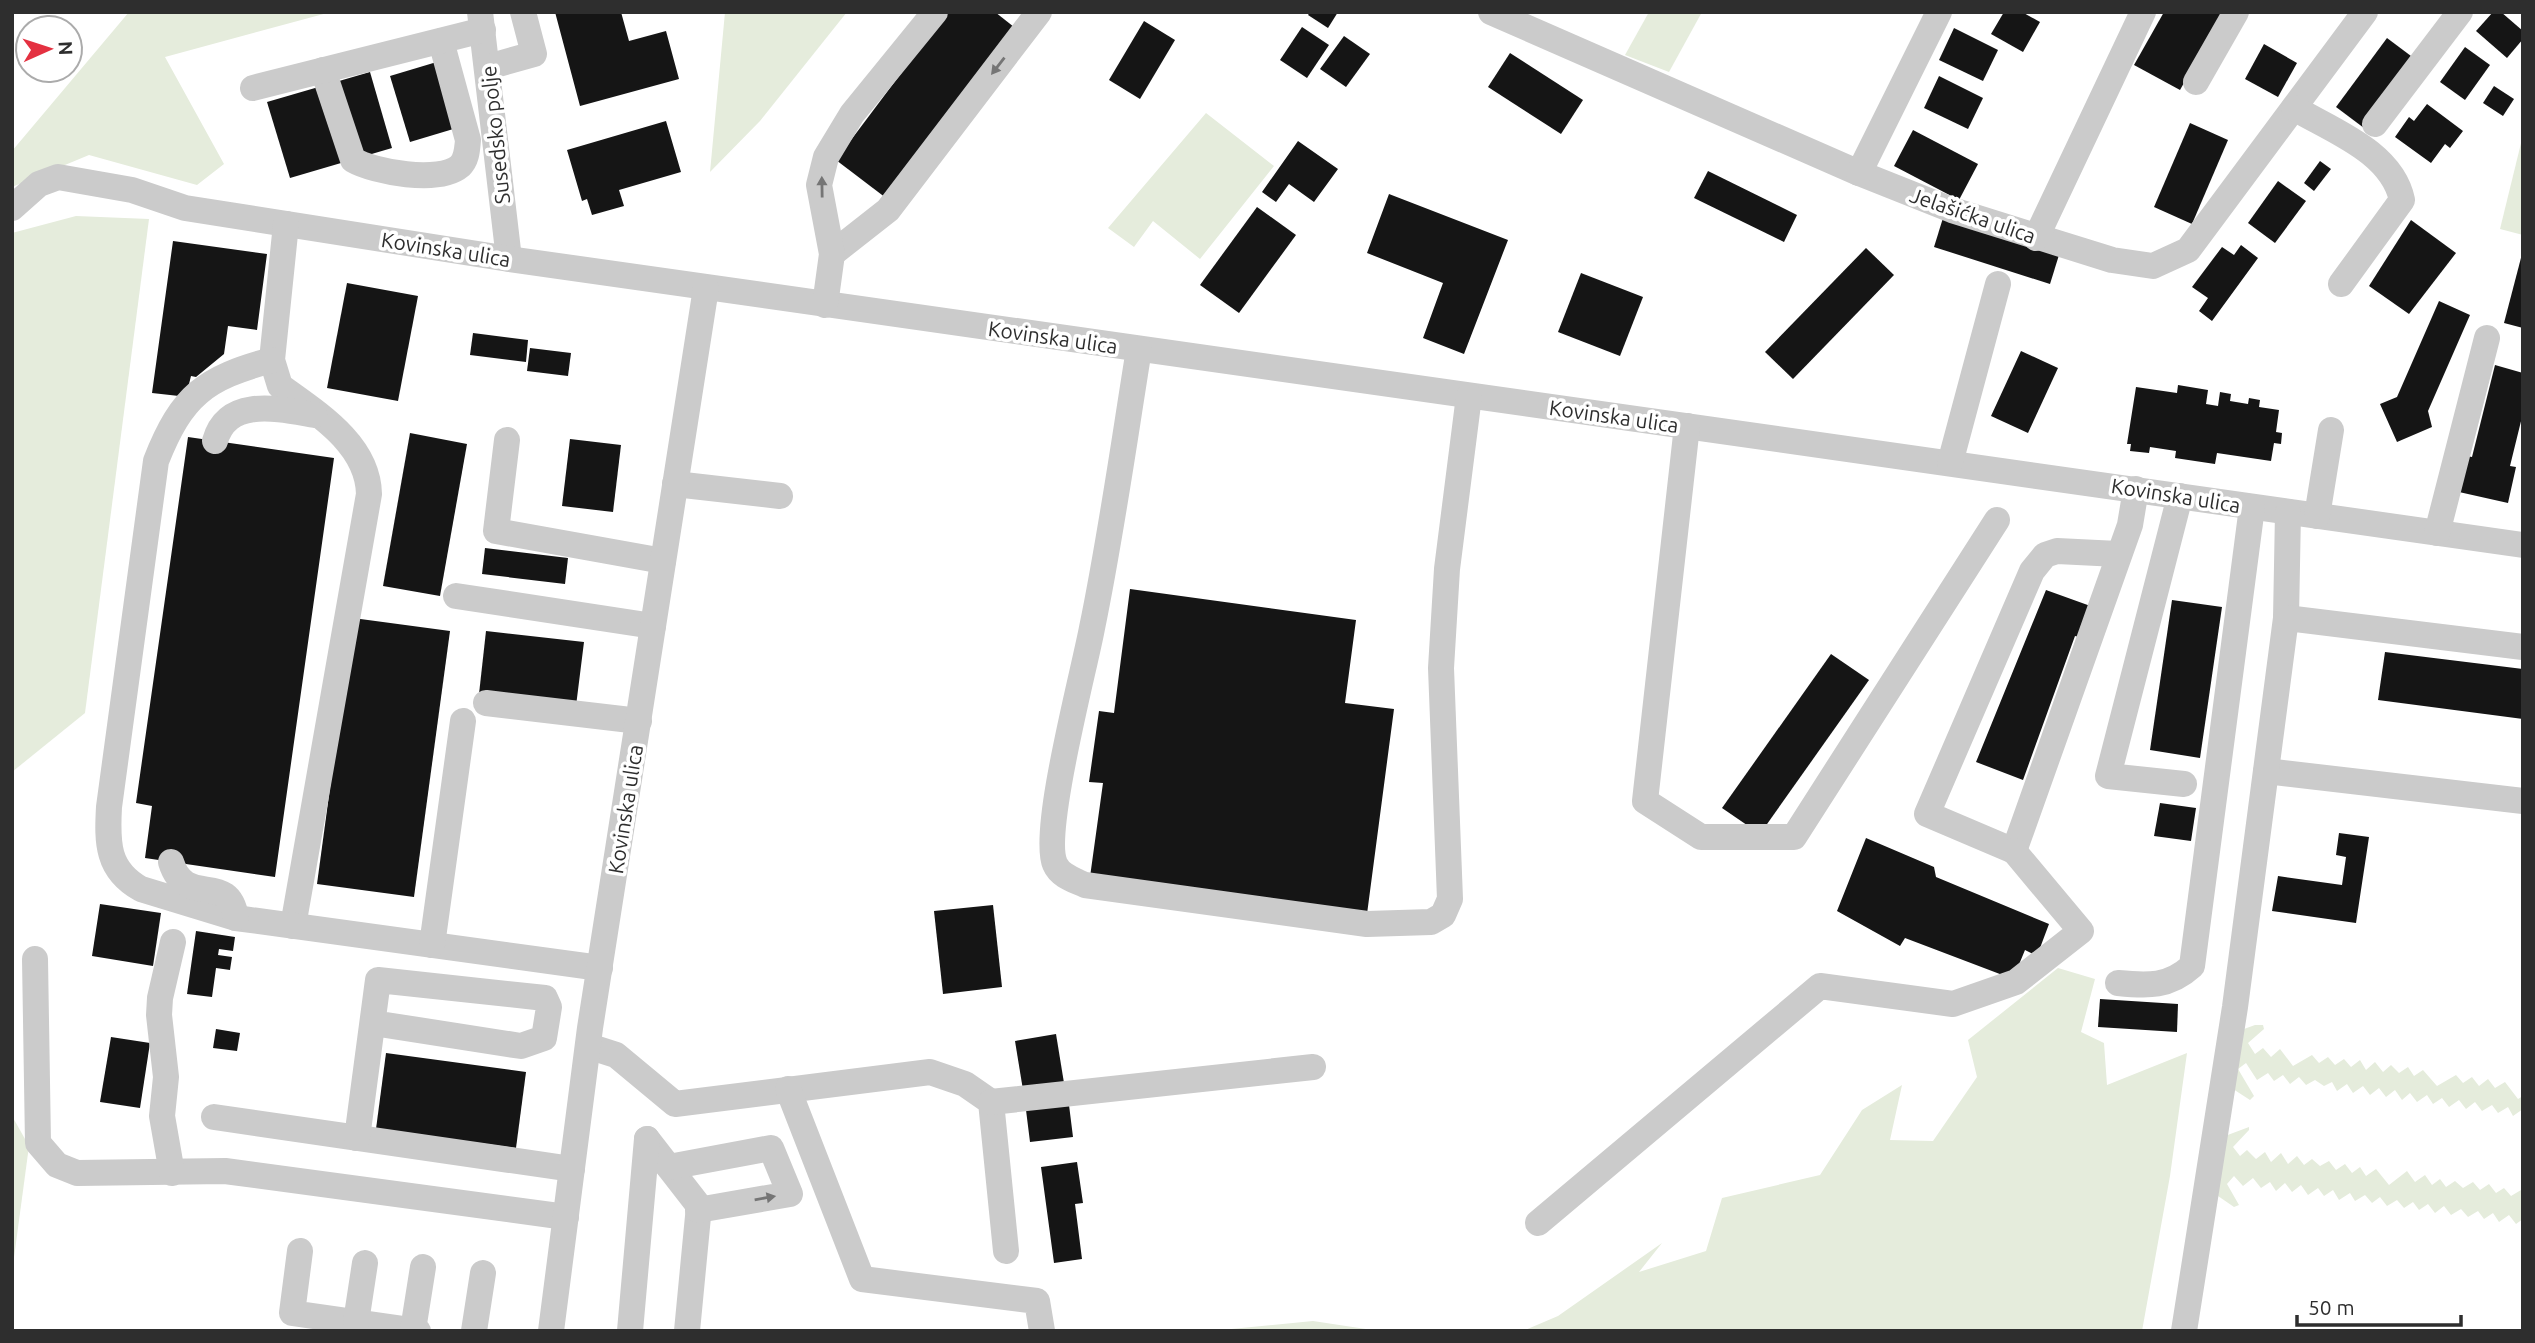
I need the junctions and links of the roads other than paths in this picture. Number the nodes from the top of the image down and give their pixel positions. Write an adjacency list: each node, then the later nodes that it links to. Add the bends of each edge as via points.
1 (523, 12): 12 (street, via 534,54)
2 (935, 12): 22 (street, one-way to 2, via 819,185 825,157 852,114)
3 (1039, 12): 22 (street, one-way to 22, via 888,210)
4 (1491, 12): 18 (street, Jelašićka ulica)
5 (1939, 12): 18 (street)
6 (2143, 12): 21 (street)
7 (2236, 12): 14 (street)
8 (2365, 12): 16 (street, Jelašićka ulica)
9 (2460, 12): 17 (street)
10 (481, 21): 11 (street); 12 (street, Susedsko polje)
11 (441, 41): 13 (street); 13 (street, via 468,140 466,157 442,175 365,167 353,160)
12 (488, 67): 23 (street, Susedsko polje)
13 (323, 70): 15 (street)
14 (2196, 82)
15 (253, 88)
16 (2294, 108): 21 (street, Jelašićka ulica, via 2188,250 2153,266 2112,260); 25 (street, via 2378,158 2399,187 2402,200)
17 (2375, 124)
18 (1859, 173): 21 (street, Jelašićka ulica)
19 (12, 208): 20 (street, Kovinska ulica, via 39,184 58,177 132,190 186,208)
20 (286, 224): 23 (street, Kovinska ulica); 30 (street)
21 (2036, 238)
22 (832, 254): 27 (street)
23 (509, 259): 26 (street, Kovinska ulica)
24 (1998, 284): 37 (street)
25 (2341, 284)
26 (706, 288): 27 (street, Kovinska ulica); 38 (street, Kovinska ulica)
27 (825, 304): 29 (street, Kovinska ulica)
28 (2487, 338): 46 (street)
29 (1139, 349): 31 (street, Kovinska ulica); 31 (street, via 1051,837 1055,865 1067,877 1098,887 1367,924 1431,922 1443,915 1450,899 1441,668 1447,569)
30 (272, 360): 32 (street, via 280,386); 62 (street, via 230,371 208,384 173,424 156,461 108,807 111,862 127,881 159,896)
31 (1469, 396): 33 (street, Kovinska ulica)
32 (317, 415): 36 (street, via 242,410 219,427); 63 (street, via 355,447 369,478 369,495)
33 (1687, 426): 37 (street, Kovinska ulica); 45 (street, via 1646,801 1702,837 1794,837)
34 (2331, 430): 44 (street)
35 (508, 440): 49 (street, via 496,531)
36 (215, 441)
37 (1950, 463): 39 (street, Kovinska ulica)
38 (676, 484): 40 (street); 49 (street, Kovinska ulica)
39 (2136, 489): 41 (street, Kovinska ulica); 48 (street, via 2130,525)
40 (780, 496)
41 (2180, 496): 42 (street, Kovinska ulica); 58 (street, via 2108,776)
42 (2252, 507): 43 (street, Kovinska ulica); 68 (street, via 2192,966 2177,980 2153,986)
43 (2288, 512): 44 (street, Kovinska ulica); 51 (street)
44 (2317, 516): 46 (street, Kovinska ulica)
45 (1997, 520)
46 (2437, 533): 47 (street, Kovinska ulica)
47 (2523, 545)
48 (2118, 554): 60 (street); 60 (street, via 2057,551 2045,555 2032,570 1927,814)
49 (663, 561): 52 (street, Kovinska ulica)
50 (456, 596): 52 (street)
51 (2286, 618): 53 (street); 57 (street)
52 (653, 626): 56 (street, Kovinska ulica)
53 (2523, 647)
54 (486, 703): 56 (street)
55 (463, 721): 65 (street)
56 (639, 721): 67 (street, Kovinska ulica)
57 (2266, 771): 59 (street); 97 (street, via 2235,1007)
58 (2184, 784)
59 (2523, 801)
60 (2014, 850): 83 (street, via 2081,931 2016,982 1953,1004 1821,986)
61 (171, 862): 62 (street, via 176,878 184,885 227,896)
62 (236, 918): 63 (street)
63 (293, 926): 65 (street)
64 (173, 942): 80 (street, via 159,998 166,1077 162,1116)
65 (432, 945): 67 (street)
66 (35, 959): 80 (street, via 38,1143 57,1165 77,1173)
67 (600, 968): 70 (street, Kovinska ulica)
68 (2119, 982)
69 (549, 1007): 70 (street); 71 (street, via 544,1038 521,1046); 71 (street, via 545,998 378,980)
70 (593, 1013): 72 (street, Kovinska ulica)
71 (373, 1023): 77 (street)
72 (588, 1046): 74 (street, via 616,1055 675,1104); 79 (street, Kovinska ulica)
73 (1313, 1067): 75 (street)
74 (788, 1089): 75 (street, via 930,1072 965,1084); 96 (street, via 862,1279 1037,1301)
75 (991, 1102): 85 (street)
76 (214, 1117): 77 (street)
77 (357, 1138): 79 (street)
78 (669, 1167): 81 (street); 81 (street, one-way to 78, via 790,1194 771,1147); 94 (street, via 647,1139)
79 (572, 1169): 82 (street, Kovinska ulica)
80 (172, 1173): 82 (street, via 225,1171 284,1177)
81 (698, 1210): 95 (street)
82 (566, 1217): 93 (street, Kovinska ulica)
83 (1538, 1223)
84 (300, 1251): 89 (street)
85 (1006, 1251)
86 (365, 1263): 90 (street)
87 (423, 1267): 91 (street)
88 (483, 1273): 92 (street)
89 (290, 1322): 90 (street)
90 (356, 1322): 91 (street)
91 (415, 1330)
92 (474, 1331)
93 (551, 1331)
94 (630, 1331)
95 (687, 1331)
96 (1042, 1331)
97 (2184, 1331)

